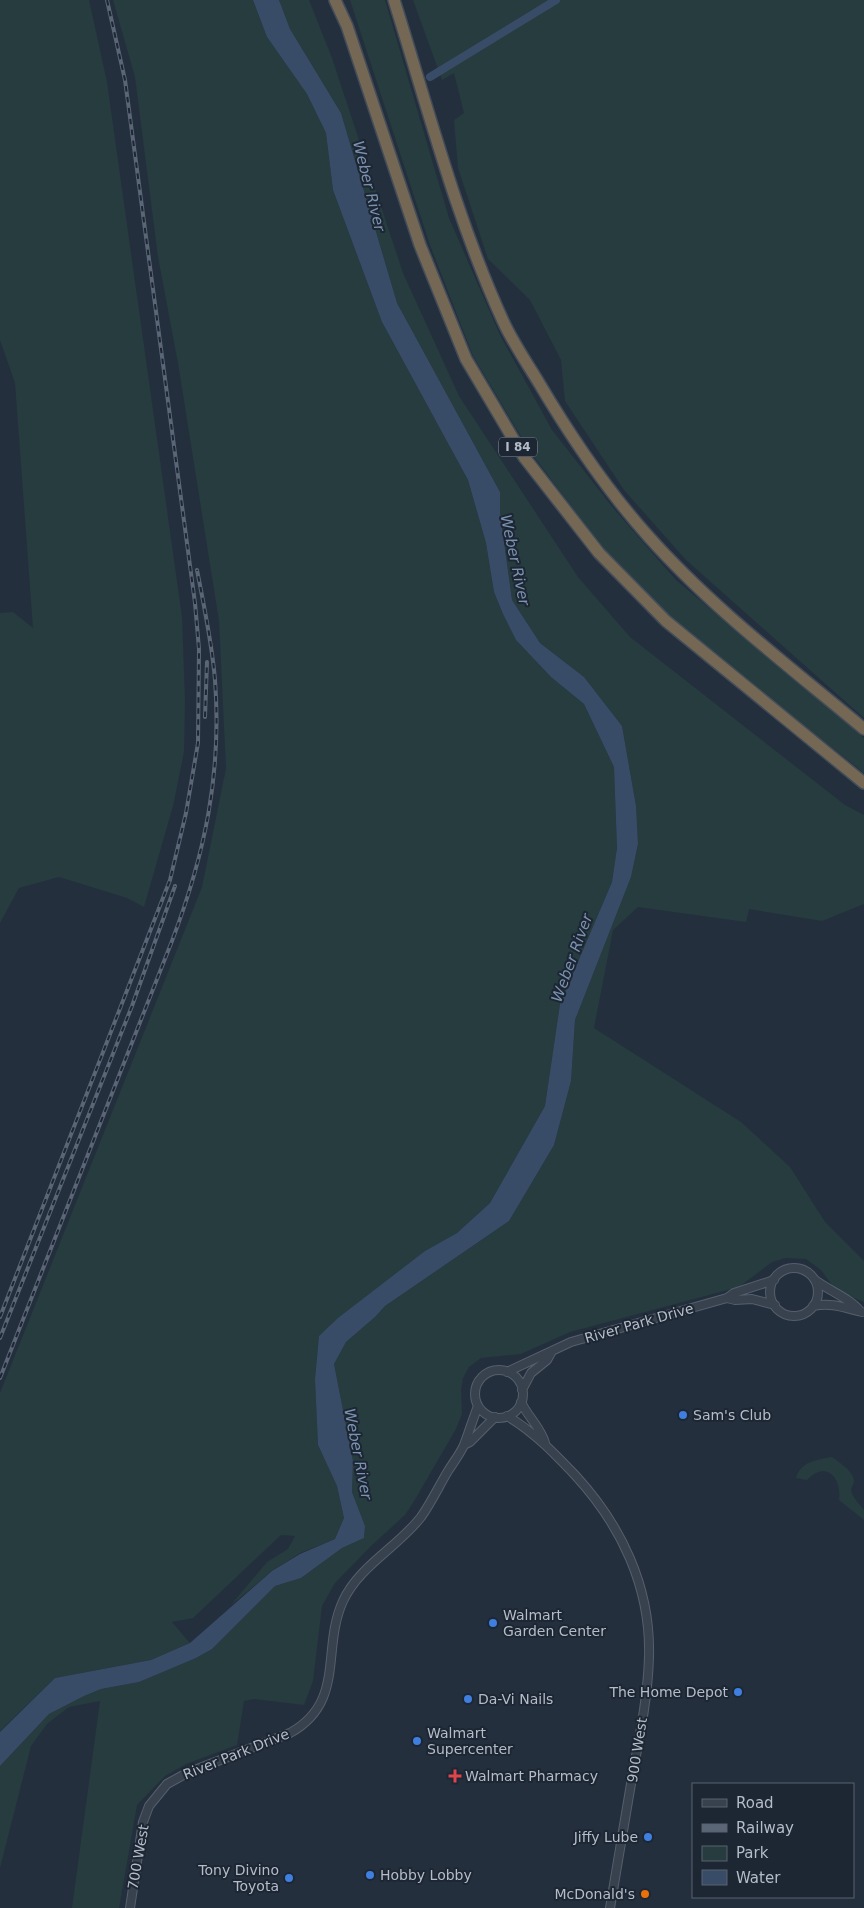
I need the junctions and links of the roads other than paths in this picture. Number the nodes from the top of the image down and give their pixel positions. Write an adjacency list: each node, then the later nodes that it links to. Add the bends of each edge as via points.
1 (336, 0): 4 (highway, I 84, via 420,245 466,359 524,457 599,552 666,621)
2 (394, 0): 3 (highway, via 471,246 504,324 555,411 618,500 680,570)
3 (864, 729)
4 (864, 783)
5 (774, 1280): 6 (street, via 791,1268 805,1270); 7 (street, River Park Drive); 8 (street, via 771,1293)
6 (815, 1280): 9 (street, via 818,1294); 10 (street, via 855,1304)
7 (727, 1298): 8 (street, River Park Drive, via 752,1299); 11 (street, River Park Drive, via 572,1342)
8 (775, 1305): 9 (street, via 792,1315 803,1314)
9 (814, 1306): 10 (street, via 826,1303)
10 (862, 1312)
11 (552, 1351): 12 (street, River Park Drive); 13 (street, River Park Drive)
12 (507, 1372): 13 (street, via 517,1379); 15 (street, via 494,1370 478,1381 475,1393)
13 (522, 1390): 14 (street)
14 (521, 1402): 16 (street); 18 (street, 900 West, via 543,1434)
15 (478, 1406): 17 (street); 19 (street, River Park Drive)
16 (507, 1416): 17 (street); 18 (street, 900 West)
17 (495, 1417): 19 (street, River Park Drive)
18 (544, 1443): 22 (street, 900 West, via 593,1495 616,1528 636,1572 647,1616 648,1678)
19 (464, 1445): 20 (street, River Park Drive, via 420,1517 349,1591 338,1615 327,1688 316,1713 290,1733 186,1773)
20 (167, 1784): 21 (street, 700 West, via 149,1806 143,1822)
21 (130, 1908)
22 (610, 1908)

